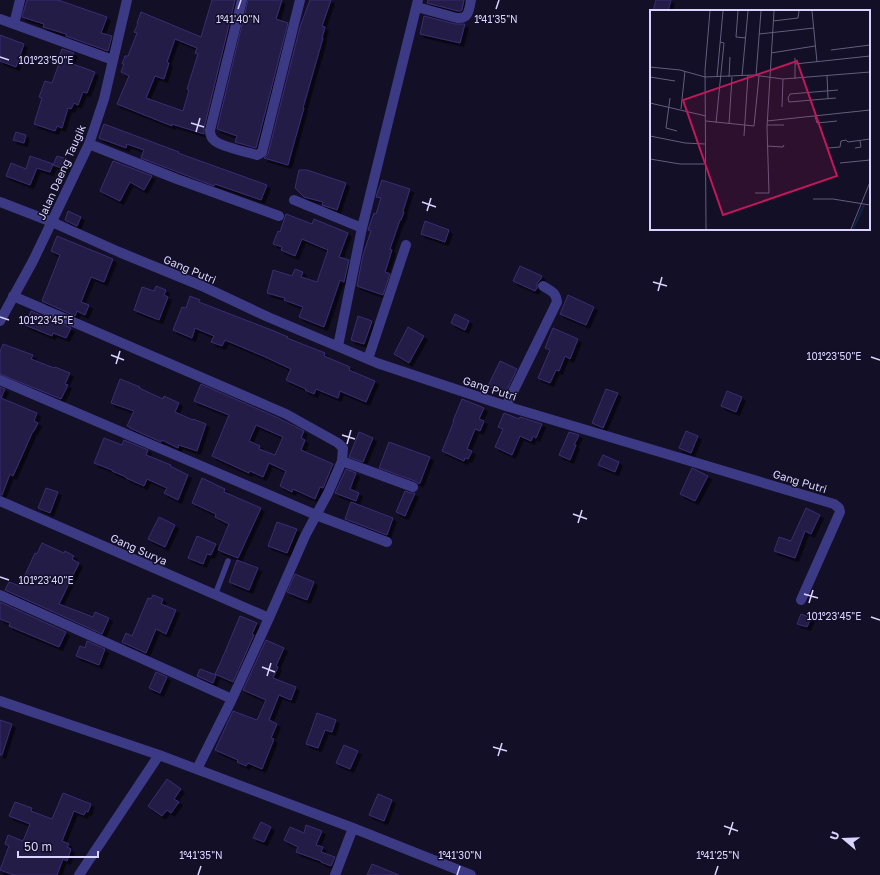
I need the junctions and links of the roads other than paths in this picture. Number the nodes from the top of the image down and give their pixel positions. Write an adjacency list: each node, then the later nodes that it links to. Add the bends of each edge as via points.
1 (20, 0): 8 (street)
2 (127, 0): 9 (street, Jalan Daeng Taugik)
3 (242, 0): 4 (street, via 210,130 215,142 257,155 262,152)
4 (300, 0)
5 (471, 0): 6 (street, via 468,13 462,18)
6 (417, 3): 15 (street)
7 (0, 20): 8 (street)
8 (14, 24): 9 (street)
9 (113, 60): 10 (street, Jalan Daeng Taugik)
10 (89, 144): 13 (street); 14 (street, Jalan Daeng Taugik)
11 (294, 200): 15 (street)
12 (0, 202): 14 (street, Gang Putri)
13 (279, 216)
14 (52, 222): 18 (street, Jalan Daeng Taugik); 20 (street, Gang Putri)
15 (362, 228): 20 (street)
16 (406, 245): 21 (street)
17 (543, 286): 23 (street, via 552,291 556,296 556,302)
18 (13, 296): 19 (street, Jalan Daeng Taugik); 24 (street, via 286,414 338,443 342,448)
19 (0, 319)
20 (338, 346): 21 (street, Gang Putri)
21 (368, 359): 23 (street, Gang Putri)
22 (0, 380): 27 (street)
23 (506, 406): 32 (street, Gang Putri, via 834,504 840,512)
24 (342, 461): 25 (street); 27 (street)
25 (413, 487)
26 (0, 501): 31 (street, Gang Surya)
27 (316, 515): 28 (street); 33 (street)
28 (387, 542)
29 (228, 561): 31 (lane)
30 (0, 595): 34 (street)
31 (215, 595): 33 (street, Gang Surya)
32 (801, 600)
33 (269, 618): 34 (street)
34 (232, 699): 37 (street)
35 (0, 701): 36 (street)
36 (159, 755): 37 (street); 39 (street)
37 (197, 769): 38 (street)
38 (353, 828): 40 (street); 41 (street)
39 (79, 875)
40 (335, 875)
41 (471, 875)

